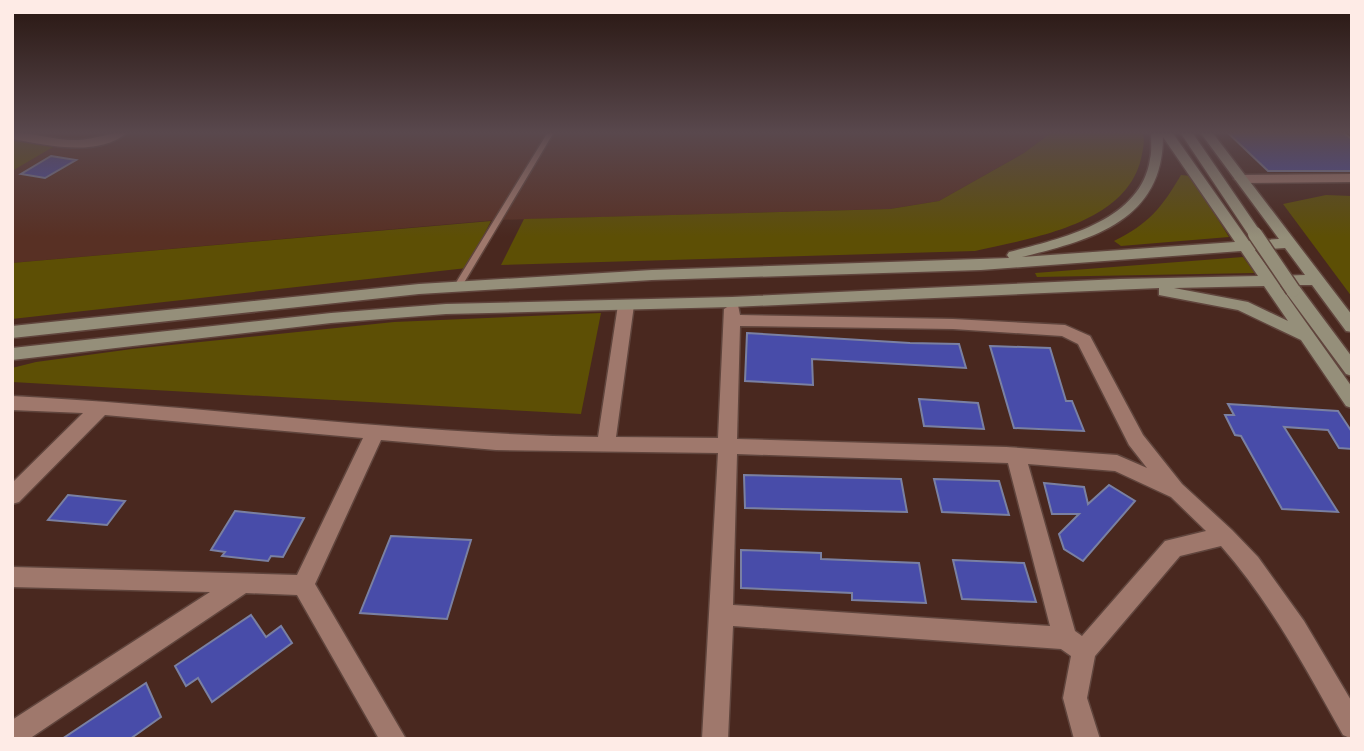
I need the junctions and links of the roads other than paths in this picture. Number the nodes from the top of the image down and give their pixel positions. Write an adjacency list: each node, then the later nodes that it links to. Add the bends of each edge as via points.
1 (530, 167): 14 (lane)
2 (1156, 167): 10 (main road, via 1133,207 1111,221 1063,243)
3 (1193, 167): 8 (main road)
4 (1207, 167): 8 (main road)
5 (1232, 167): 7 (main road)
6 (1352, 178): 7 (street)
7 (1241, 179): 9 (main road)
8 (1249, 239): 9 (main road); 10 (main road); 11 (main road); 21 (main road, bridge)
9 (1289, 243): 12 (main road)
10 (971, 265): 14 (main road)
11 (1267, 280): 12 (main road); 13 (main road); 19 (main road)
12 (1316, 280): 17 (main road)
13 (1121, 284): 16 (main road); 19 (main road, via 1230,302)
14 (458, 286): 18 (main road)
15 (626, 304): 16 (main road); 20 (main road, via 446,309 331,318); 26 (street)
16 (732, 311): 27 (street); 29 (street, via 1065,331 1084,340 1136,440)
17 (1352, 327)
18 (12, 332)
19 (1307, 336): 22 (main road)
20 (12, 354)
21 (1352, 370)
22 (1352, 401)
23 (12, 403): 24 (street)
24 (101, 407): 25 (street); 30 (street)
25 (376, 431): 26 (street, via 496,443); 34 (street)
26 (606, 444): 27 (street)
27 (728, 446): 28 (street); 35 (street)
28 (1016, 456): 29 (street, via 1117,463); 36 (street)
29 (1178, 491): 31 (street)
30 (12, 496)
31 (1225, 536): 36 (street, via 1173,548); 37 (street, via 1296,629)
32 (12, 577): 33 (street)
33 (243, 583): 34 (street); 38 (street)
34 (303, 584): 39 (street)
35 (722, 615): 36 (street); 40 (street)
36 (1075, 645): 41 (street, via 1075,698)
37 (1348, 711)
38 (12, 735)
39 (393, 739)
40 (715, 739)
41 (1087, 739)

